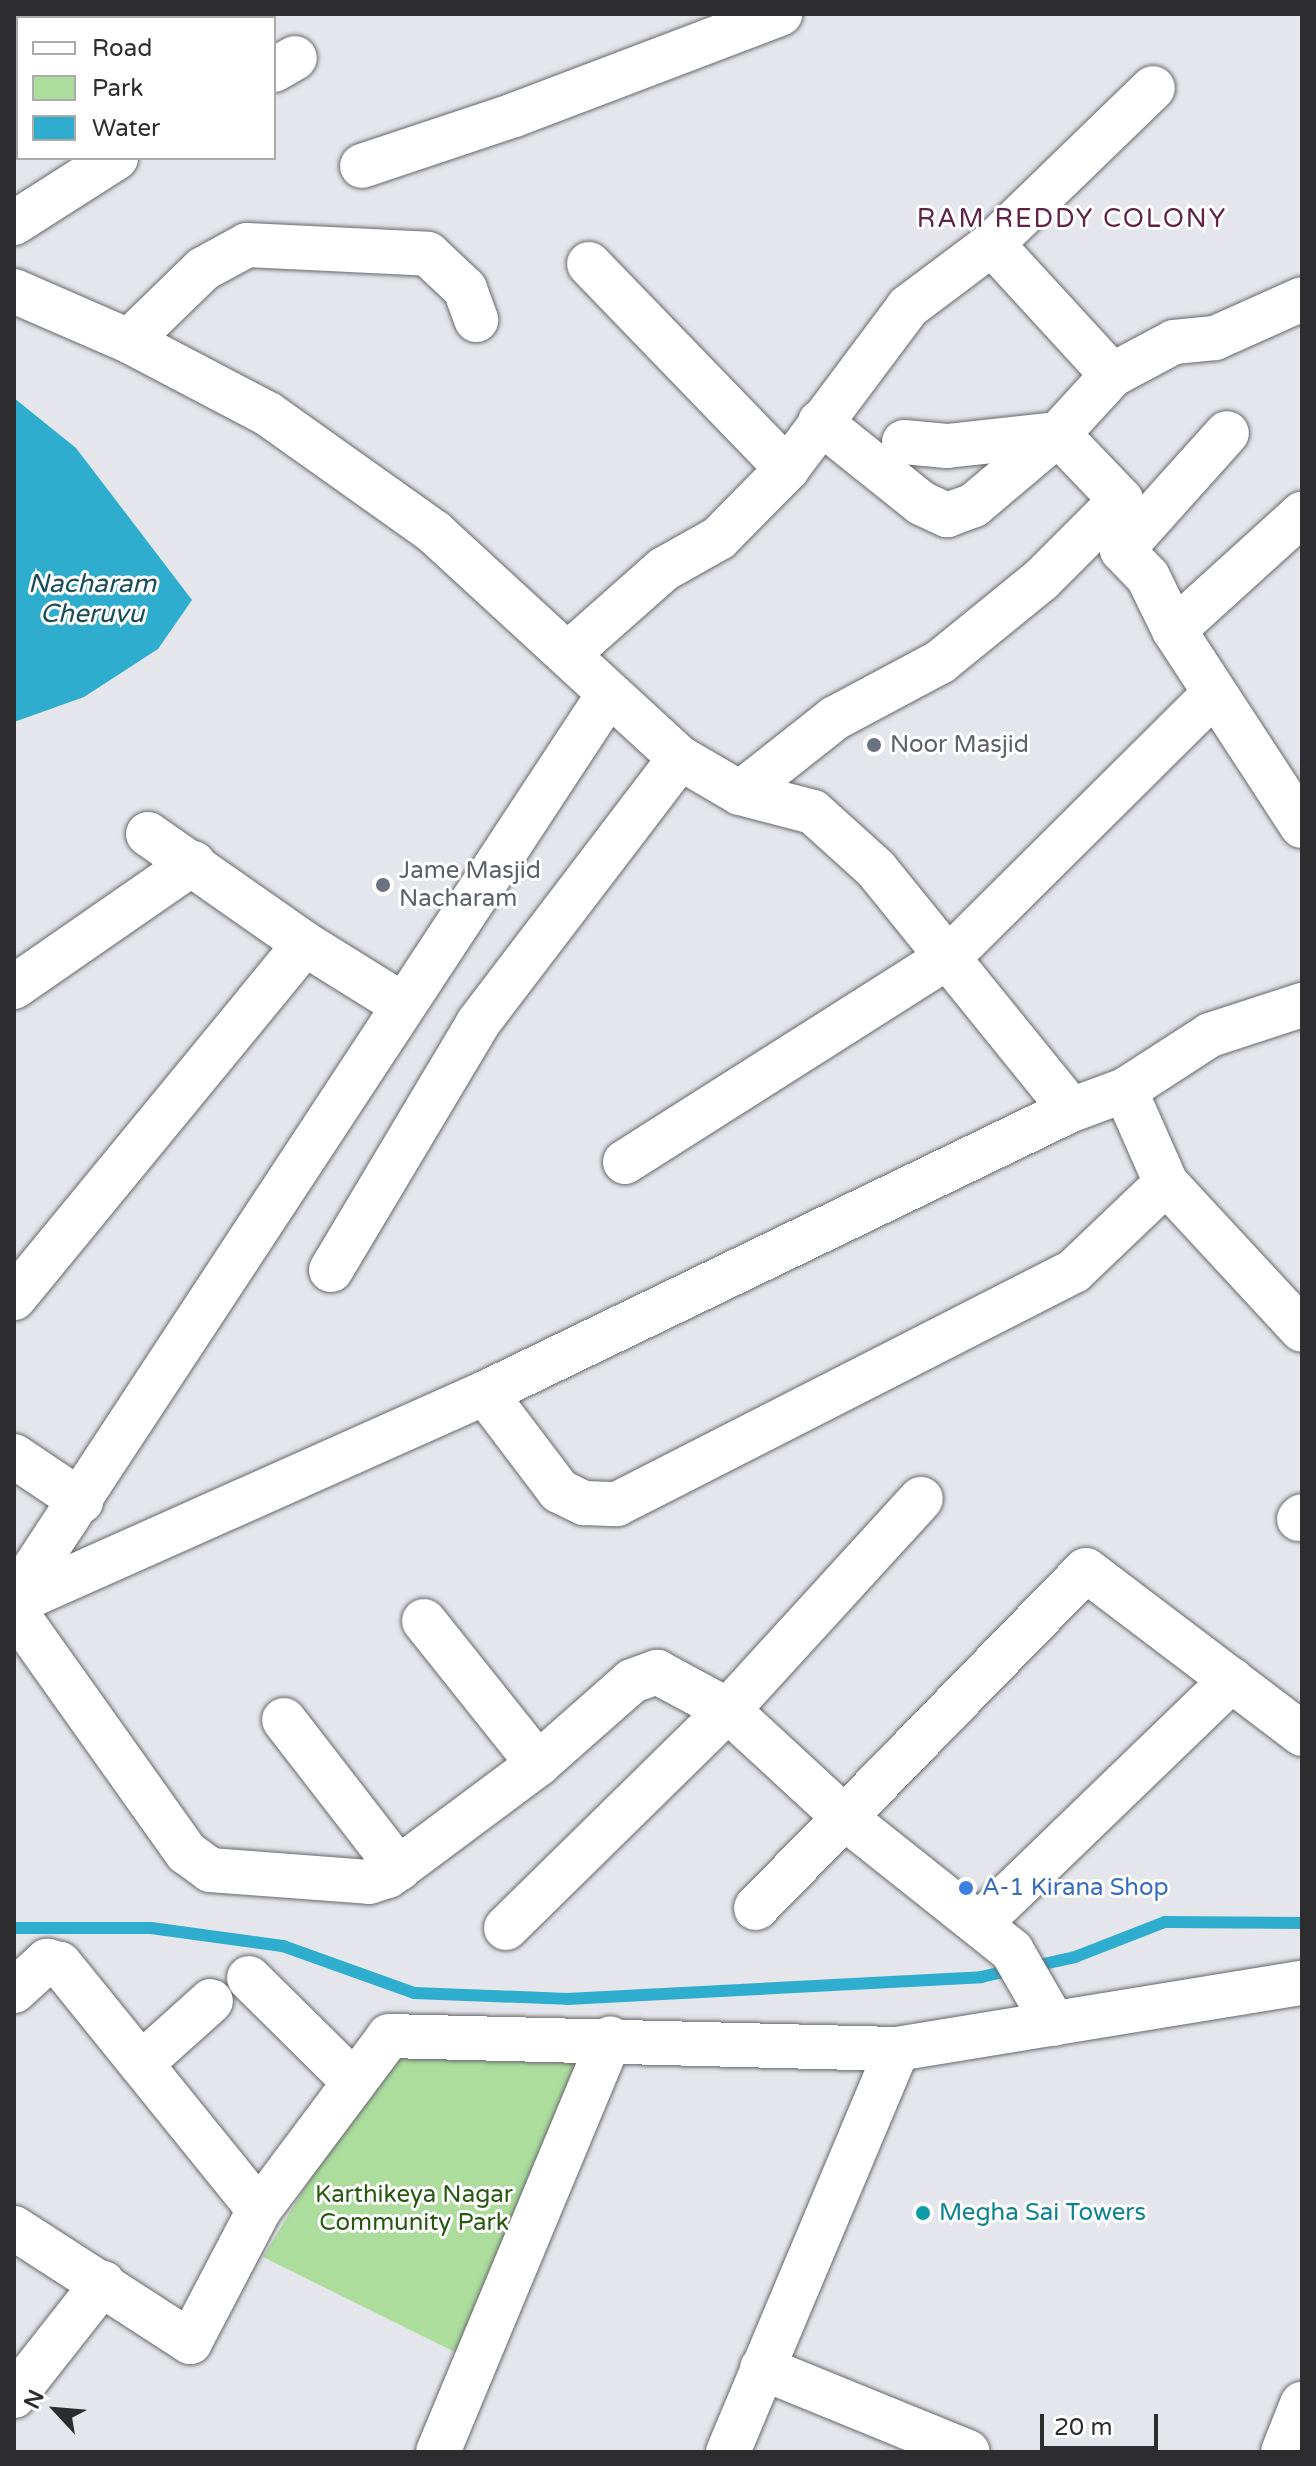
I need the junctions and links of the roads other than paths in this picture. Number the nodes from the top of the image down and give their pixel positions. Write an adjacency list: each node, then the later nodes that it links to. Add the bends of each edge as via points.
1 (780, 14): 4 (street)
2 (1153, 88): 6 (street)
3 (113, 160): 5 (street)
4 (362, 166)
5 (14, 223)
6 (992, 244): 12 (street); 13 (street, via 908,307)
7 (589, 264): 17 (street)
8 (14, 291): 11 (street)
9 (1302, 299): 12 (street, via 1215,338 1174,342)
10 (476, 320): 11 (street, via 465,289 428,254 247,245 203,269)
11 (129, 341): 22 (street, via 268,414 360,475 434,532)
12 (1112, 375): 15 (street)
13 (820, 422): 15 (street, via 921,503 947,515 974,505); 17 (street)
14 (1227, 433): 20 (street)
15 (1058, 434): 16 (street, via 947,446); 18 (street)
16 (904, 442)
17 (787, 469): 22 (street, via 719,538 664,569)
18 (1121, 500): 20 (street); 26 (street, via 1041,580 940,662 835,718)
19 (1302, 514): 21 (street)
20 (1122, 550): 21 (street, via 1148,577)
21 (1174, 630): 23 (street)
22 (569, 653): 24 (street)
23 (1214, 694): 27 (street); 31 (street)
24 (608, 695): 25 (street); 33 (street)
25 (680, 758): 26 (street); 39 (street, via 478,1023)
26 (740, 793): 31 (street, via 813,812 876,869)
27 (1302, 826)
28 (148, 834): 29 (street)
29 (193, 863): 30 (street); 32 (street)
30 (305, 944): 33 (street); 40 (street)
31 (950, 956): 36 (street); 37 (street)
32 (14, 987)
33 (403, 1005): 45 (street)
34 (1302, 1005): 35 (street, via 1210,1035)
35 (1125, 1090): 36 (street); 38 (street)
36 (1071, 1110): 42 (street)
37 (625, 1162)
38 (1166, 1183): 41 (street); 42 (street, via 1074,1271 617,1504 584,1503 559,1491)
39 (331, 1270)
40 (14, 1298)
41 (1302, 1330)
42 (485, 1393): 46 (street)
43 (14, 1456): 45 (street)
44 (921, 1499): 50 (street)
45 (81, 1501): 46 (street)
46 (14, 1601)
47 (14, 1610): 55 (street, via 187,1853 210,1870 369,1882)
48 (424, 1621): 53 (street)
49 (1232, 1680): 52 (street); 54 (street, via 1086,1570); 58 (street)
50 (728, 1710): 53 (street, via 657,1672 632,1681); 54 (street); 57 (street)
51 (284, 1720): 55 (street)
52 (1302, 1734)
53 (538, 1764): 55 (street)
54 (845, 1818): 56 (street); 58 (street)
55 (399, 1869)
56 (756, 1908)
57 (506, 1928)
58 (1008, 1953): 63 (street)
59 (249, 1978): 67 (street)
60 (1302, 1983): 63 (street)
61 (14, 1991): 66 (street, via 47,1961 60,1964)
62 (211, 2001): 66 (street)
63 (1054, 2024): 65 (street)
64 (610, 2038): 65 (street); 67 (street, via 389,2036); 74 (street)
65 (897, 2049): 71 (street)
66 (141, 2064): 68 (street)
67 (354, 2082): 68 (street)
68 (259, 2210): 70 (street, via 190,2342)
69 (14, 2228): 70 (street)
70 (103, 2283): 72 (street)
71 (762, 2368): 75 (street); 76 (street)
72 (14, 2396)
73 (1302, 2404): 77 (street)
74 (438, 2452)
75 (728, 2452)
76 (968, 2452)
77 (1283, 2452)

